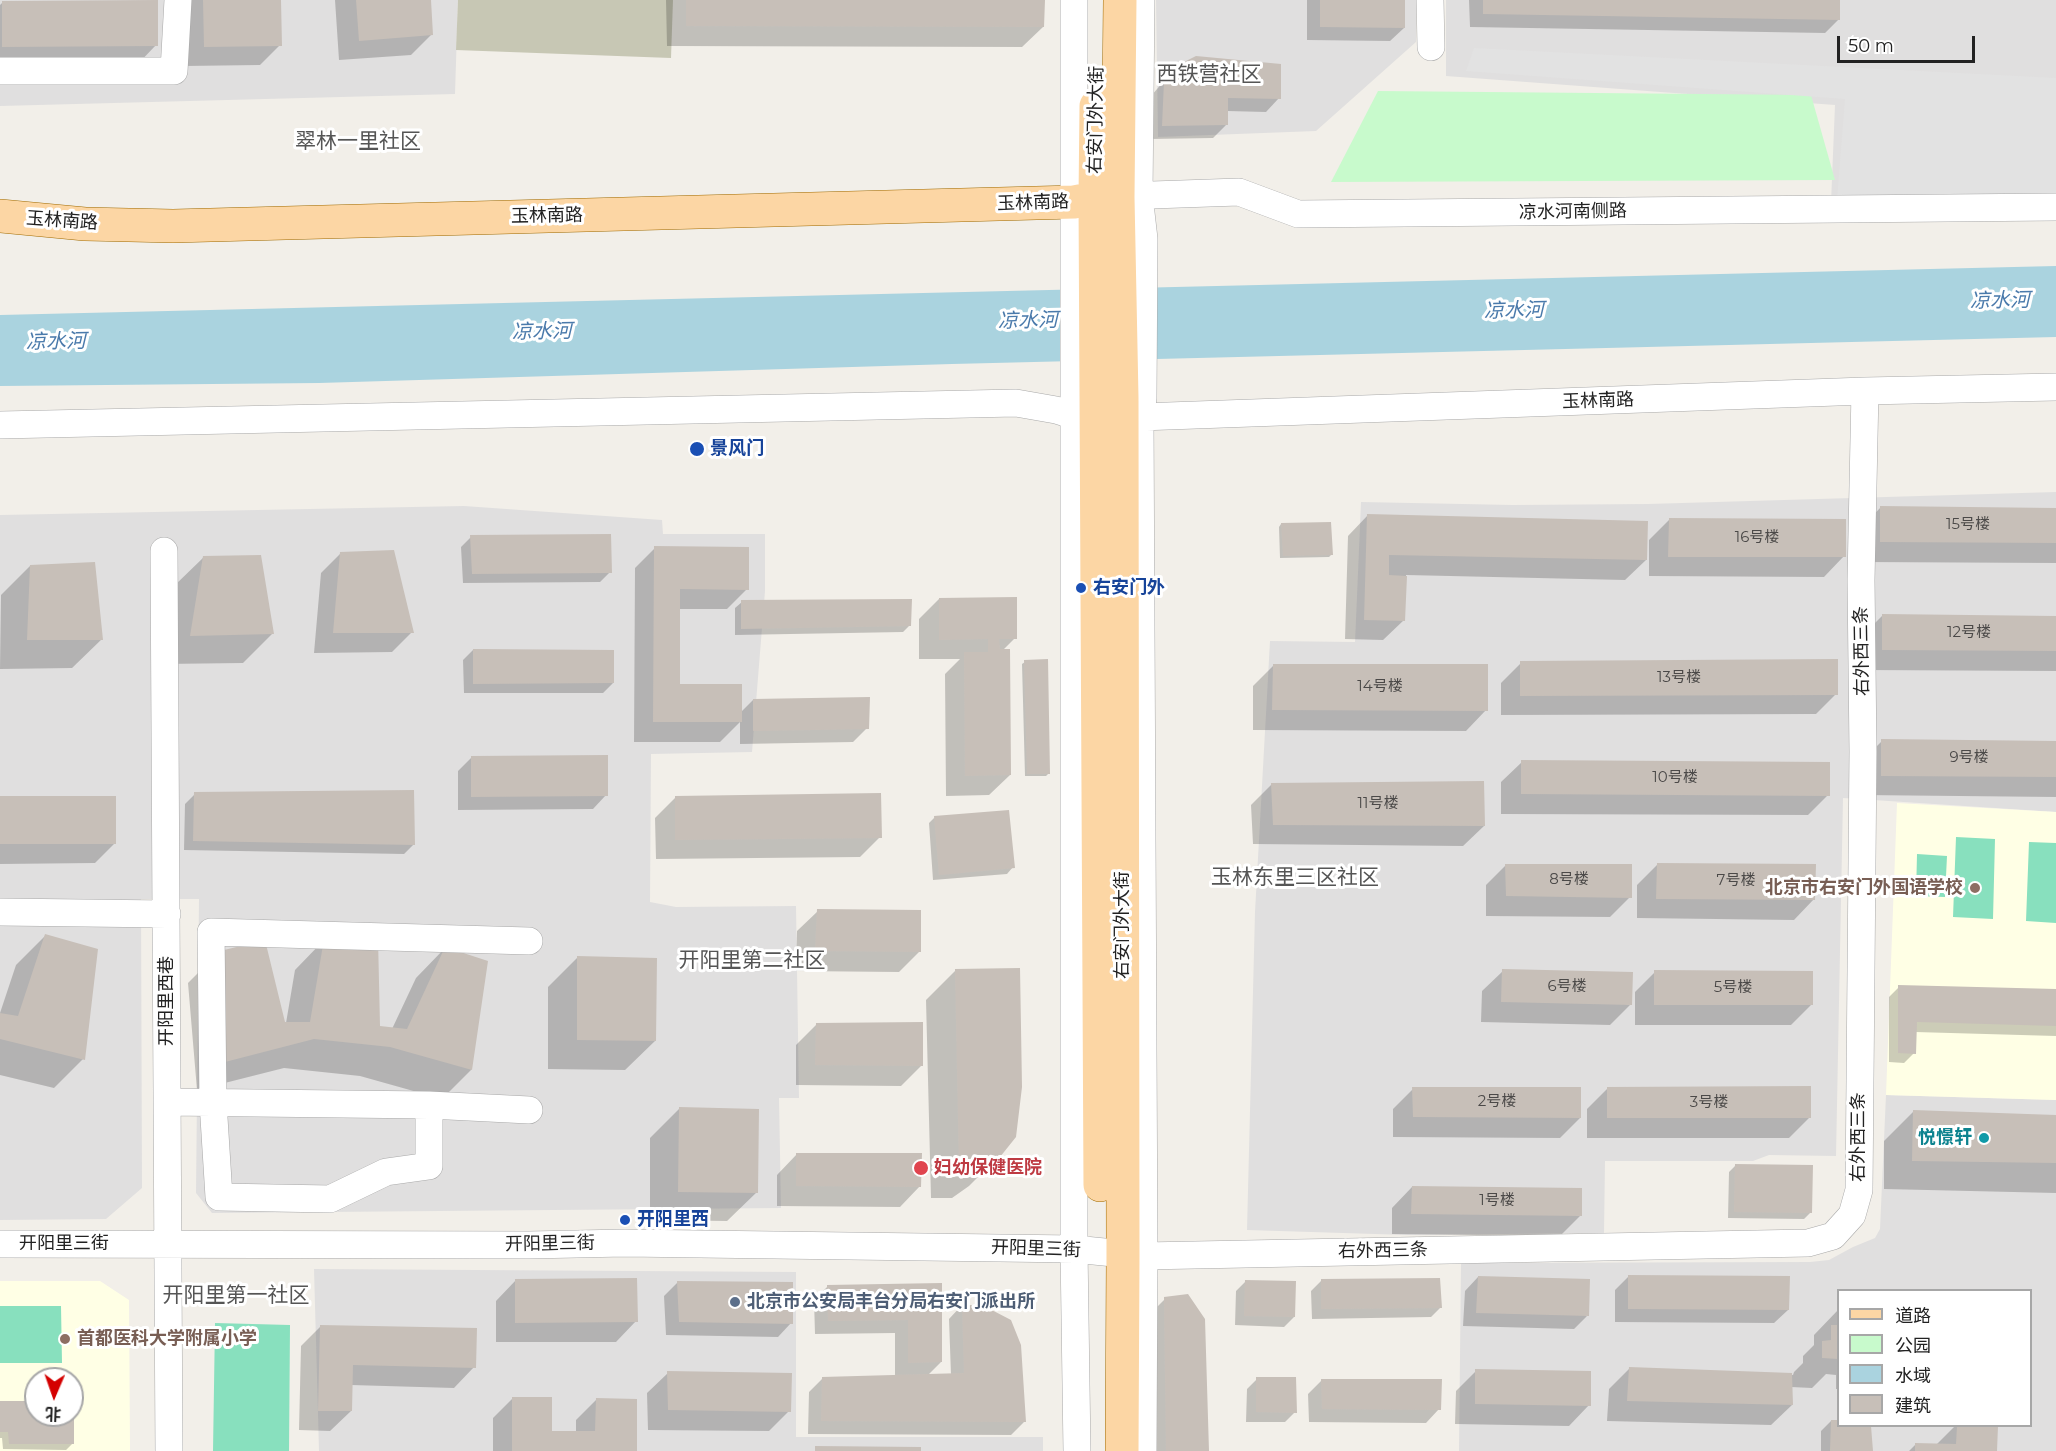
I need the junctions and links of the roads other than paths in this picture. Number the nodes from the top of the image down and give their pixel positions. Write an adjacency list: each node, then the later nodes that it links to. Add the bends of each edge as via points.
1 (178, 0): 8 (street, via 174,70)
2 (1074, 0): 9 (street)
3 (1098, 0): 9 (main road, 右安门外大街)
4 (1120, 0): 9 (main road, 右安门外大街)
5 (1141, 0): 9 (street)
6 (1430, 0): 7 (street)
7 (1431, 46)
8 (0, 71)
9 (1107, 198): 10 (street, 凉水河南侧路, via 1239,192 1298,214); 11 (main road, 玉林南路, via 173,226 85,224); 12 (main road, 右安门外大街); 12 (street)
10 (2056, 207)
11 (0, 216)
12 (1109, 240): 15 (main road, 右安门外大街); 15 (street)
13 (2056, 387): 14 (street, 玉林南路)
14 (1865, 391): 15 (street, 玉林南路); 27 (street, 右外西三条, via 1859,1190 1852,1215 1833,1236 1808,1243)
15 (1109, 404): 16 (street, 玉林南路); 27 (main road, 右安门外大街); 27 (street)
16 (0, 425)
17 (165, 551): 19 (street, 开阳里西巷)
18 (0, 912): 19 (street)
19 (167, 914): 21 (street, 开阳里西巷)
20 (529, 941): 22 (street, via 211,932)
21 (168, 1102): 22 (street); 26 (street, 开阳里西巷)
22 (213, 1102): 23 (street); 23 (street, via 219,1197 330,1199 386,1172 429,1166)
23 (429, 1106): 24 (street)
24 (529, 1110)
25 (0, 1244): 26 (street, 开阳里三街)
26 (168, 1244): 27 (street, 开阳里三街, via 625,1243); 28 (street, 开阳里西巷)
27 (1111, 1253): 29 (street); 30 (main road, 右安门外大街); 31 (main road, 右安门外大街); 32 (street)
28 (168, 1451)
29 (1077, 1451)
30 (1101, 1451)
31 (1122, 1451)
32 (1143, 1451)

